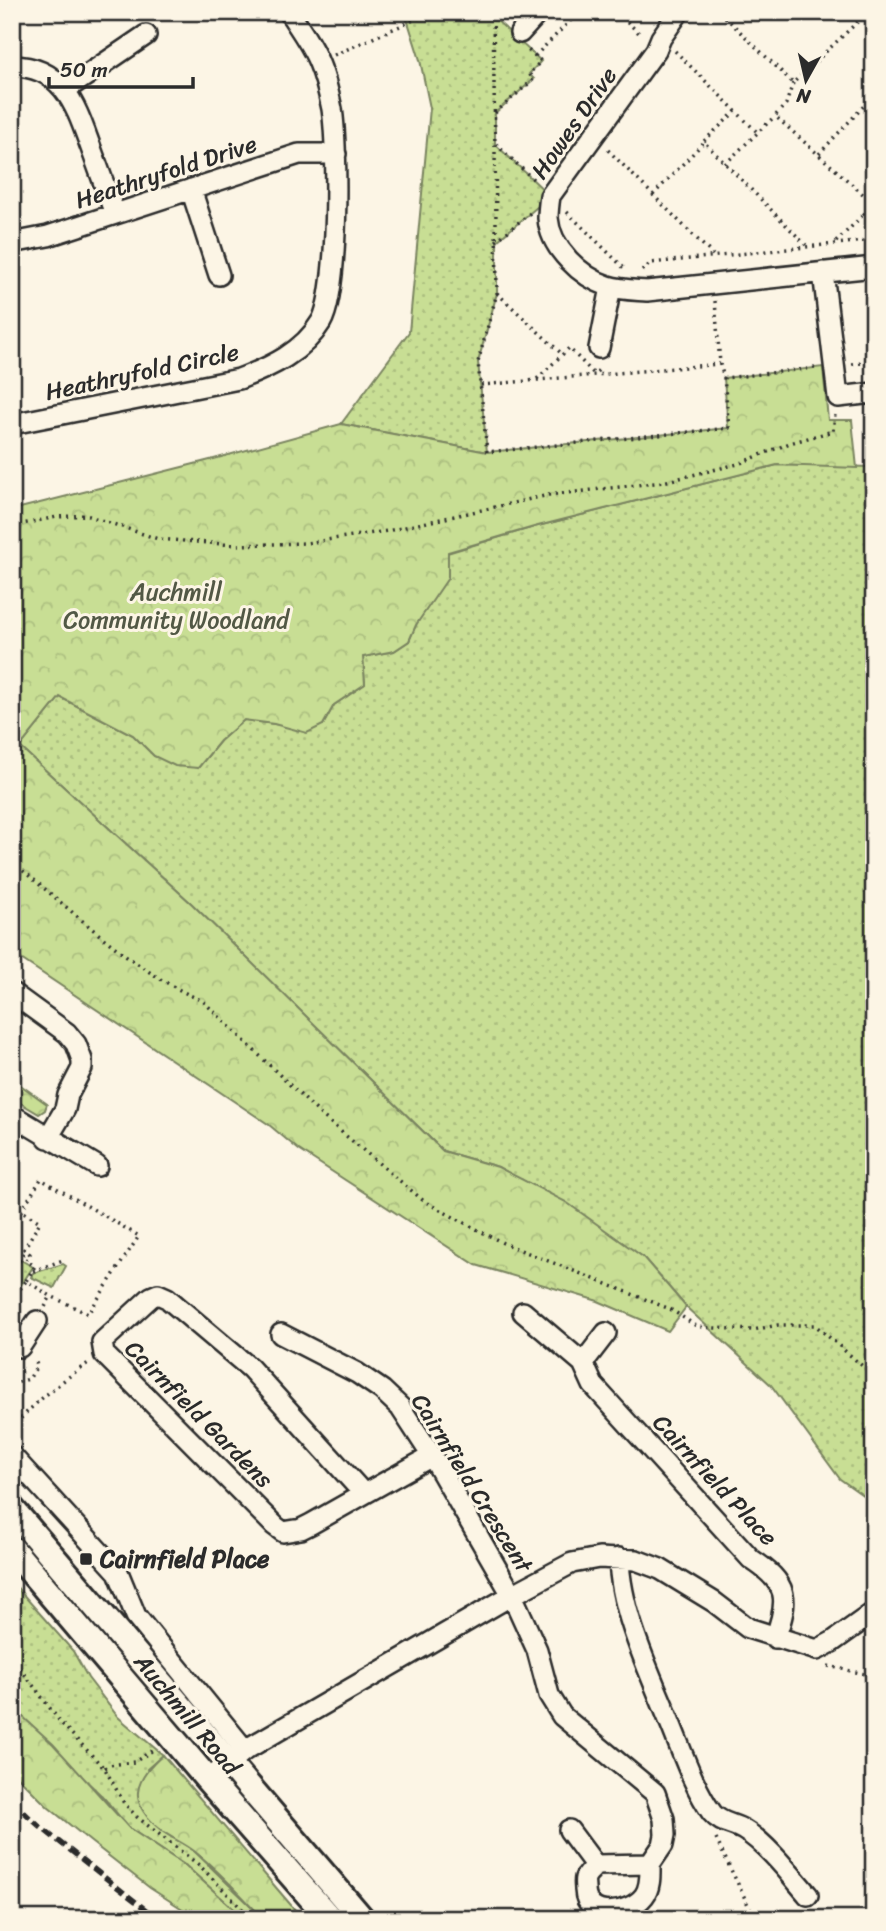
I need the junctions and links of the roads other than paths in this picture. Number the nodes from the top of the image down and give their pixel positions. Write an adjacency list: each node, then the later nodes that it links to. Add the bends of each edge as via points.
1 (289, 12): 8 (street, Heathryfold Circle, via 319,62 332,108)
2 (539, 12): 5 (street)
3 (679, 12): 15 (street, Howes Drive, via 550,196 548,220 556,243 582,272)
4 (146, 35): 7 (street)
5 (522, 40)
6 (12, 66): 7 (street, via 44,72)
7 (65, 90): 10 (street)
8 (336, 153): 9 (street, Heathryfold Drive, via 299,155); 18 (street, Heathryfold Circle, via 332,280 323,320 298,348 239,379)
9 (191, 189): 10 (street, Heathryfold Drive); 14 (street)
10 (115, 214): 11 (street, Heathryfold Drive)
11 (12, 243)
12 (874, 267): 13 (street, Howes Drive)
13 (823, 272): 15 (street, Howes Drive, via 647,291); 17 (street, via 838,397)
14 (219, 275)
15 (611, 288): 16 (street)
16 (599, 348)
17 (874, 393)
18 (12, 424)
19 (12, 992): 21 (street, via 67,1032 82,1060 65,1109)
20 (12, 1115): 21 (street)
21 (48, 1138): 22 (street)
22 (97, 1166)
23 (523, 1312): 28 (street, Cairnfield Place)
24 (37, 1321): 27 (street)
25 (606, 1333): 28 (street)
26 (281, 1335): 30 (street, Cairnfield Crescent, via 382,1390 400,1407)
27 (22, 1349)
28 (583, 1363): 37 (street, Cairnfield Place, via 593,1385 751,1559 781,1585 784,1615)
29 (12, 1456): 38 (street, Auchmill Road, via 118,1572 136,1616)
30 (432, 1456): 31 (street, Cairnfield Gardens); 35 (street, Cairnfield Crescent)
31 (364, 1494): 31 (street, Cairnfield Gardens, via 250,1368 167,1298 150,1297 102,1342 104,1354 283,1531 301,1529)
32 (12, 1509): 38 (main road, Auchmill Road)
33 (12, 1549): 39 (main road, Auchmill Road)
34 (618, 1558): 35 (street, via 572,1563); 37 (street, via 660,1569 748,1628); 43 (street, via 632,1623 652,1678 713,1814 726,1825 743,1829)
35 (512, 1595): 38 (street); 41 (street, Cairnfield Crescent, via 537,1650 549,1695 562,1716 655,1793 665,1835)
36 (874, 1612): 37 (street, via 817,1650)
37 (775, 1638)
38 (237, 1757): 39 (street); 46 (main road, Auchmill Road)
39 (208, 1780): 45 (main road, Auchmill Road)
40 (569, 1830): 42 (street)
41 (650, 1864): 42 (street); 44 (street, Cairnfield Crescent, via 645,1896 611,1913)
42 (595, 1866): 44 (street, via 585,1878)
43 (808, 1895)
44 (587, 1914)
45 (330, 1919)
46 (362, 1919)

